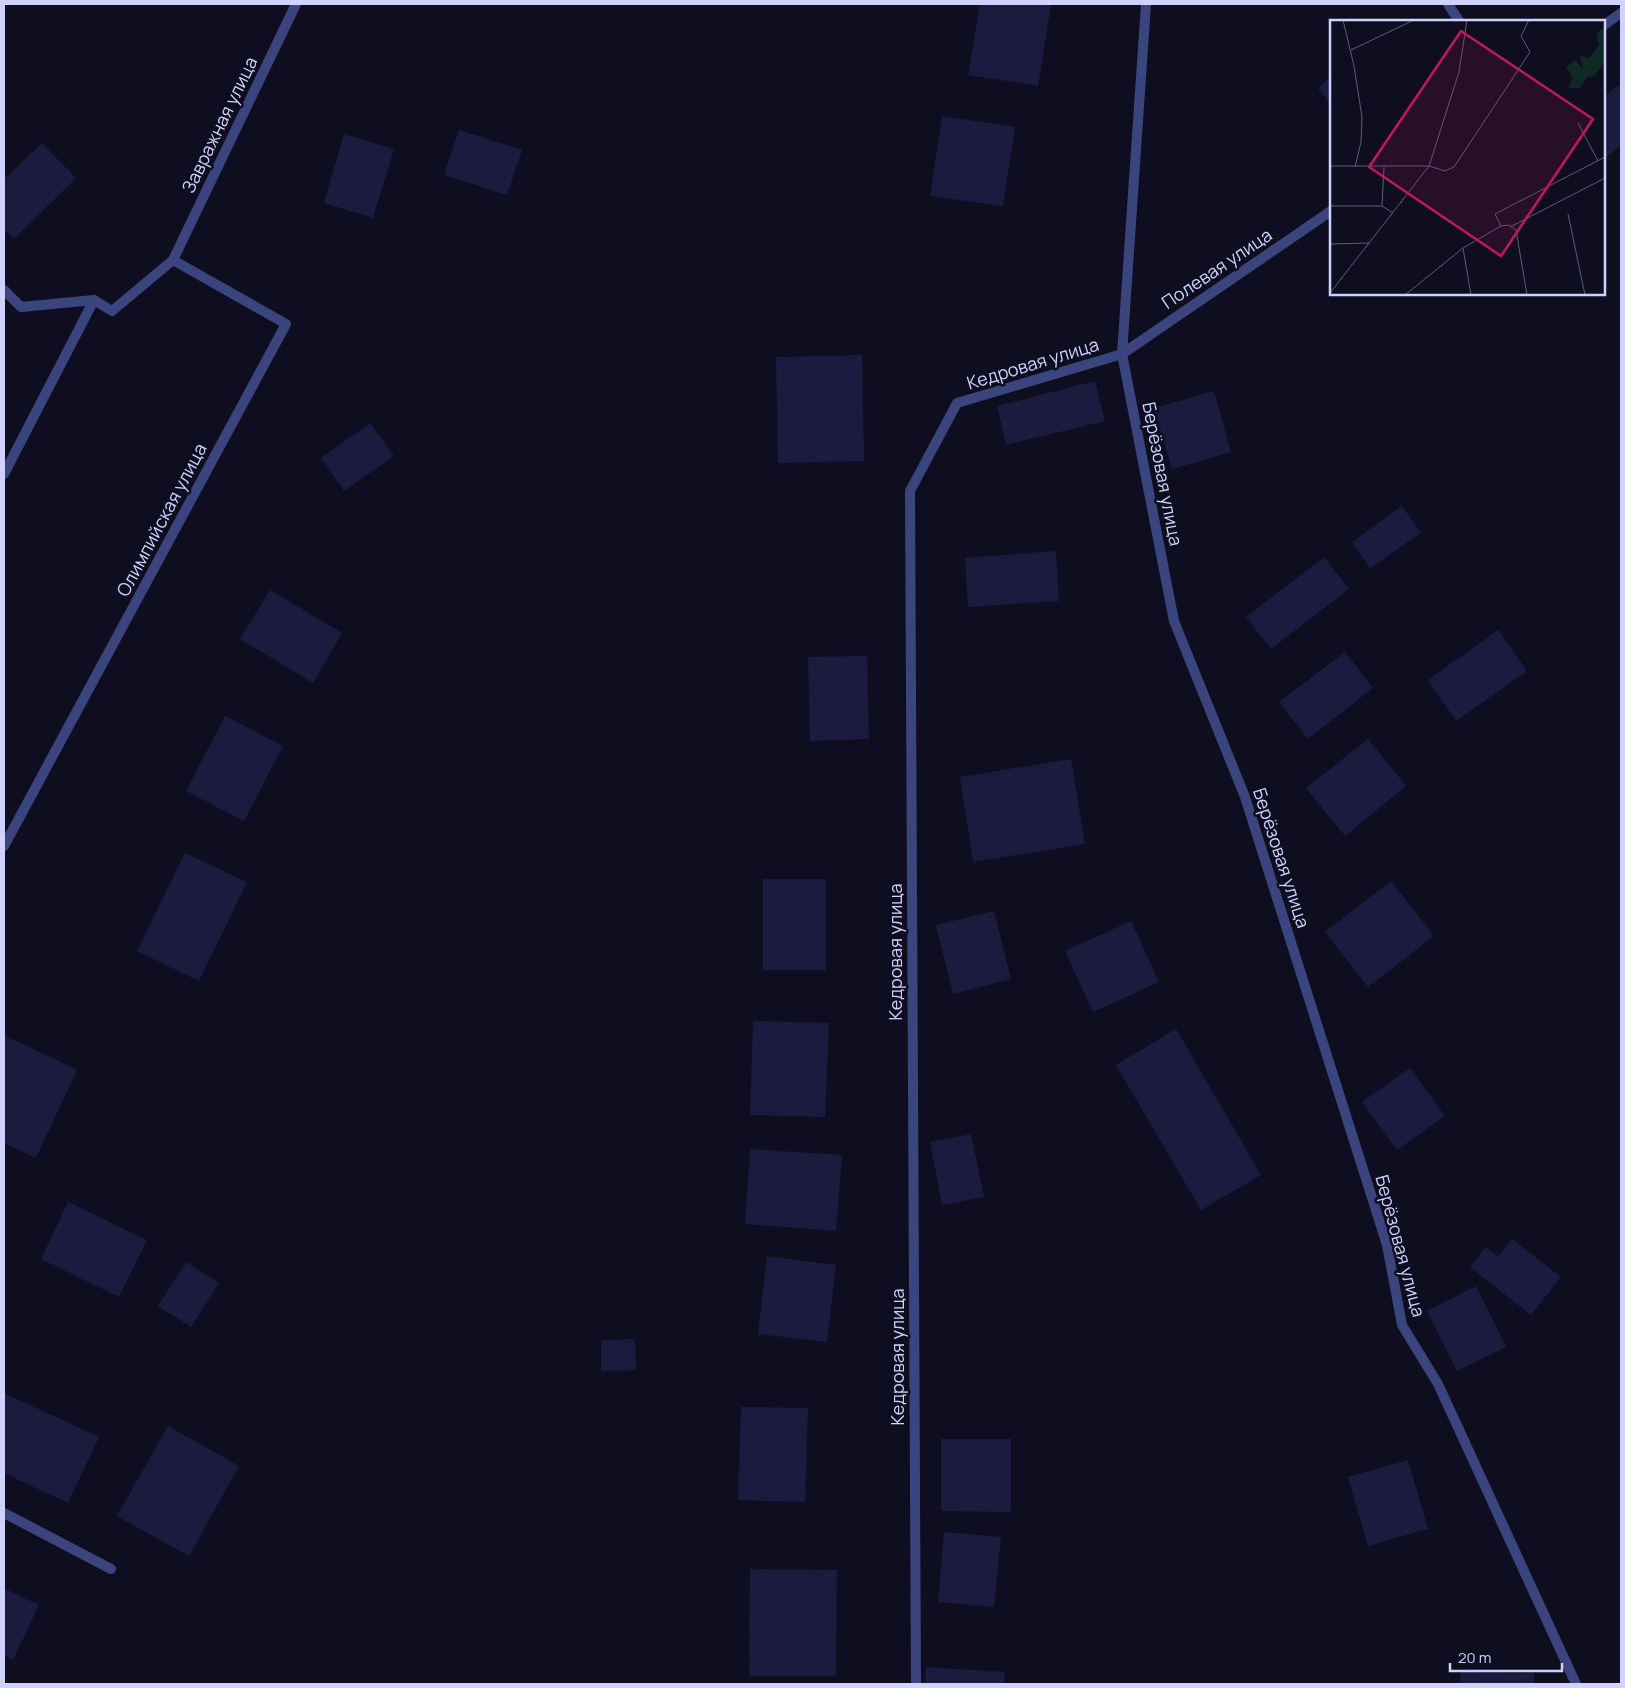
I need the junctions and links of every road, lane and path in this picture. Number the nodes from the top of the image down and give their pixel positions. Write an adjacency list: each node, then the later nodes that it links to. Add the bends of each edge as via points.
1 (296, 4): 8 (street, Завражная улица)
2 (1146, 4): 11 (street, Берёзовая улица)
3 (1448, 4): 5 (street)
4 (1621, 13): 6 (street)
5 (1458, 20)
6 (1605, 24)
7 (1330, 212): 11 (street, Полевая улица)
8 (173, 260): 10 (street, via 112,311); 13 (street, Олимпийская улица, via 286,324)
9 (4, 290): 10 (street, via 20,306)
10 (94, 300): 12 (street)
11 (1122, 354): 16 (street, Кедровая улица, via 957,404 910,491); 17 (street, Берёзовая улица, via 1174,621 1245,797 1387,1245 1402,1325 1438,1384)
12 (4, 474)
13 (4, 846)
14 (4, 1513): 15 (street)
15 (111, 1569)
16 (916, 1684)
17 (1576, 1684)

